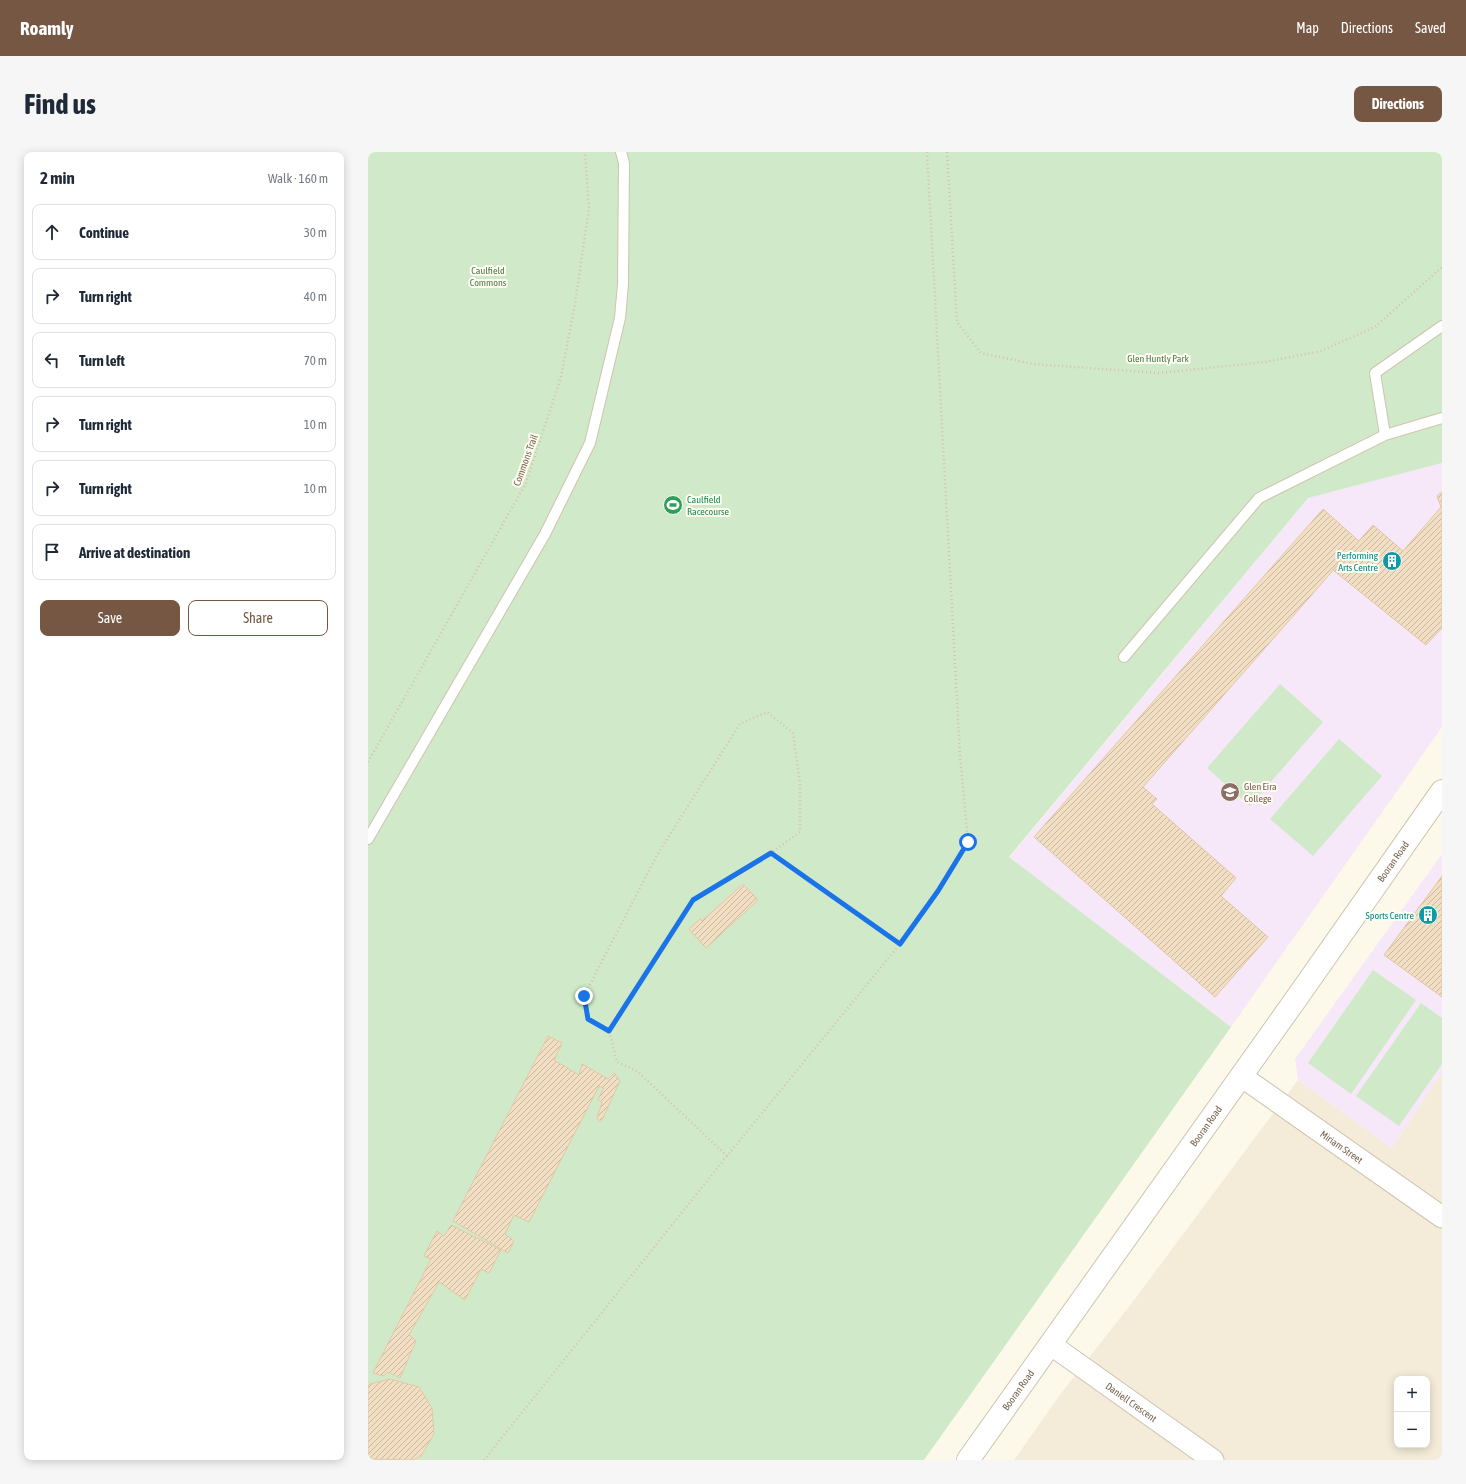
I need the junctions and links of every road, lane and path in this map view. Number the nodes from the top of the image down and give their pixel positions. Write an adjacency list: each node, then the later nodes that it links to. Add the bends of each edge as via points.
1 (585, 152): 10 (path, Commons Trail, via 589,209 575,304 561,377 526,483)
2 (621, 152): 12 (lane, via 624,163 623,284 620,318 590,443 545,534)
3 (927, 152): 14 (path, via 959,747 968,842 938,891)
4 (947, 152): 5 (path, via 957,322 981,353 1033,364 1159,373 1265,362 1322,351 1375,327)
5 (1442, 267)
6 (1442, 326): 8 (lane, via 1375,373)
7 (1442, 418): 8 (lane)
8 (1386, 435): 9 (lane, via 1259,498)
9 (1124, 657)
10 (368, 762)
11 (1442, 791): 16 (main road, Booran Road)
12 (368, 839)
13 (771, 853): 14 (path); 15 (path, via 693,900); 15 (path, via 800,832 800,783 792,733 767,712 740,724 657,855 584,996 588,1019)
14 (900, 944): 17 (path)
15 (609, 1031): 17 (path, via 617,1062 637,1071)
16 (1241, 1076): 18 (street, Miriam Street); 19 (main road, Booran Road)
17 (727, 1156): 20 (path)
18 (1442, 1217)
19 (1050, 1344): 21 (main road, Booran Road); 22 (street, Daniell Crescent)
20 (484, 1460)
21 (968, 1460)
22 (1213, 1460)

